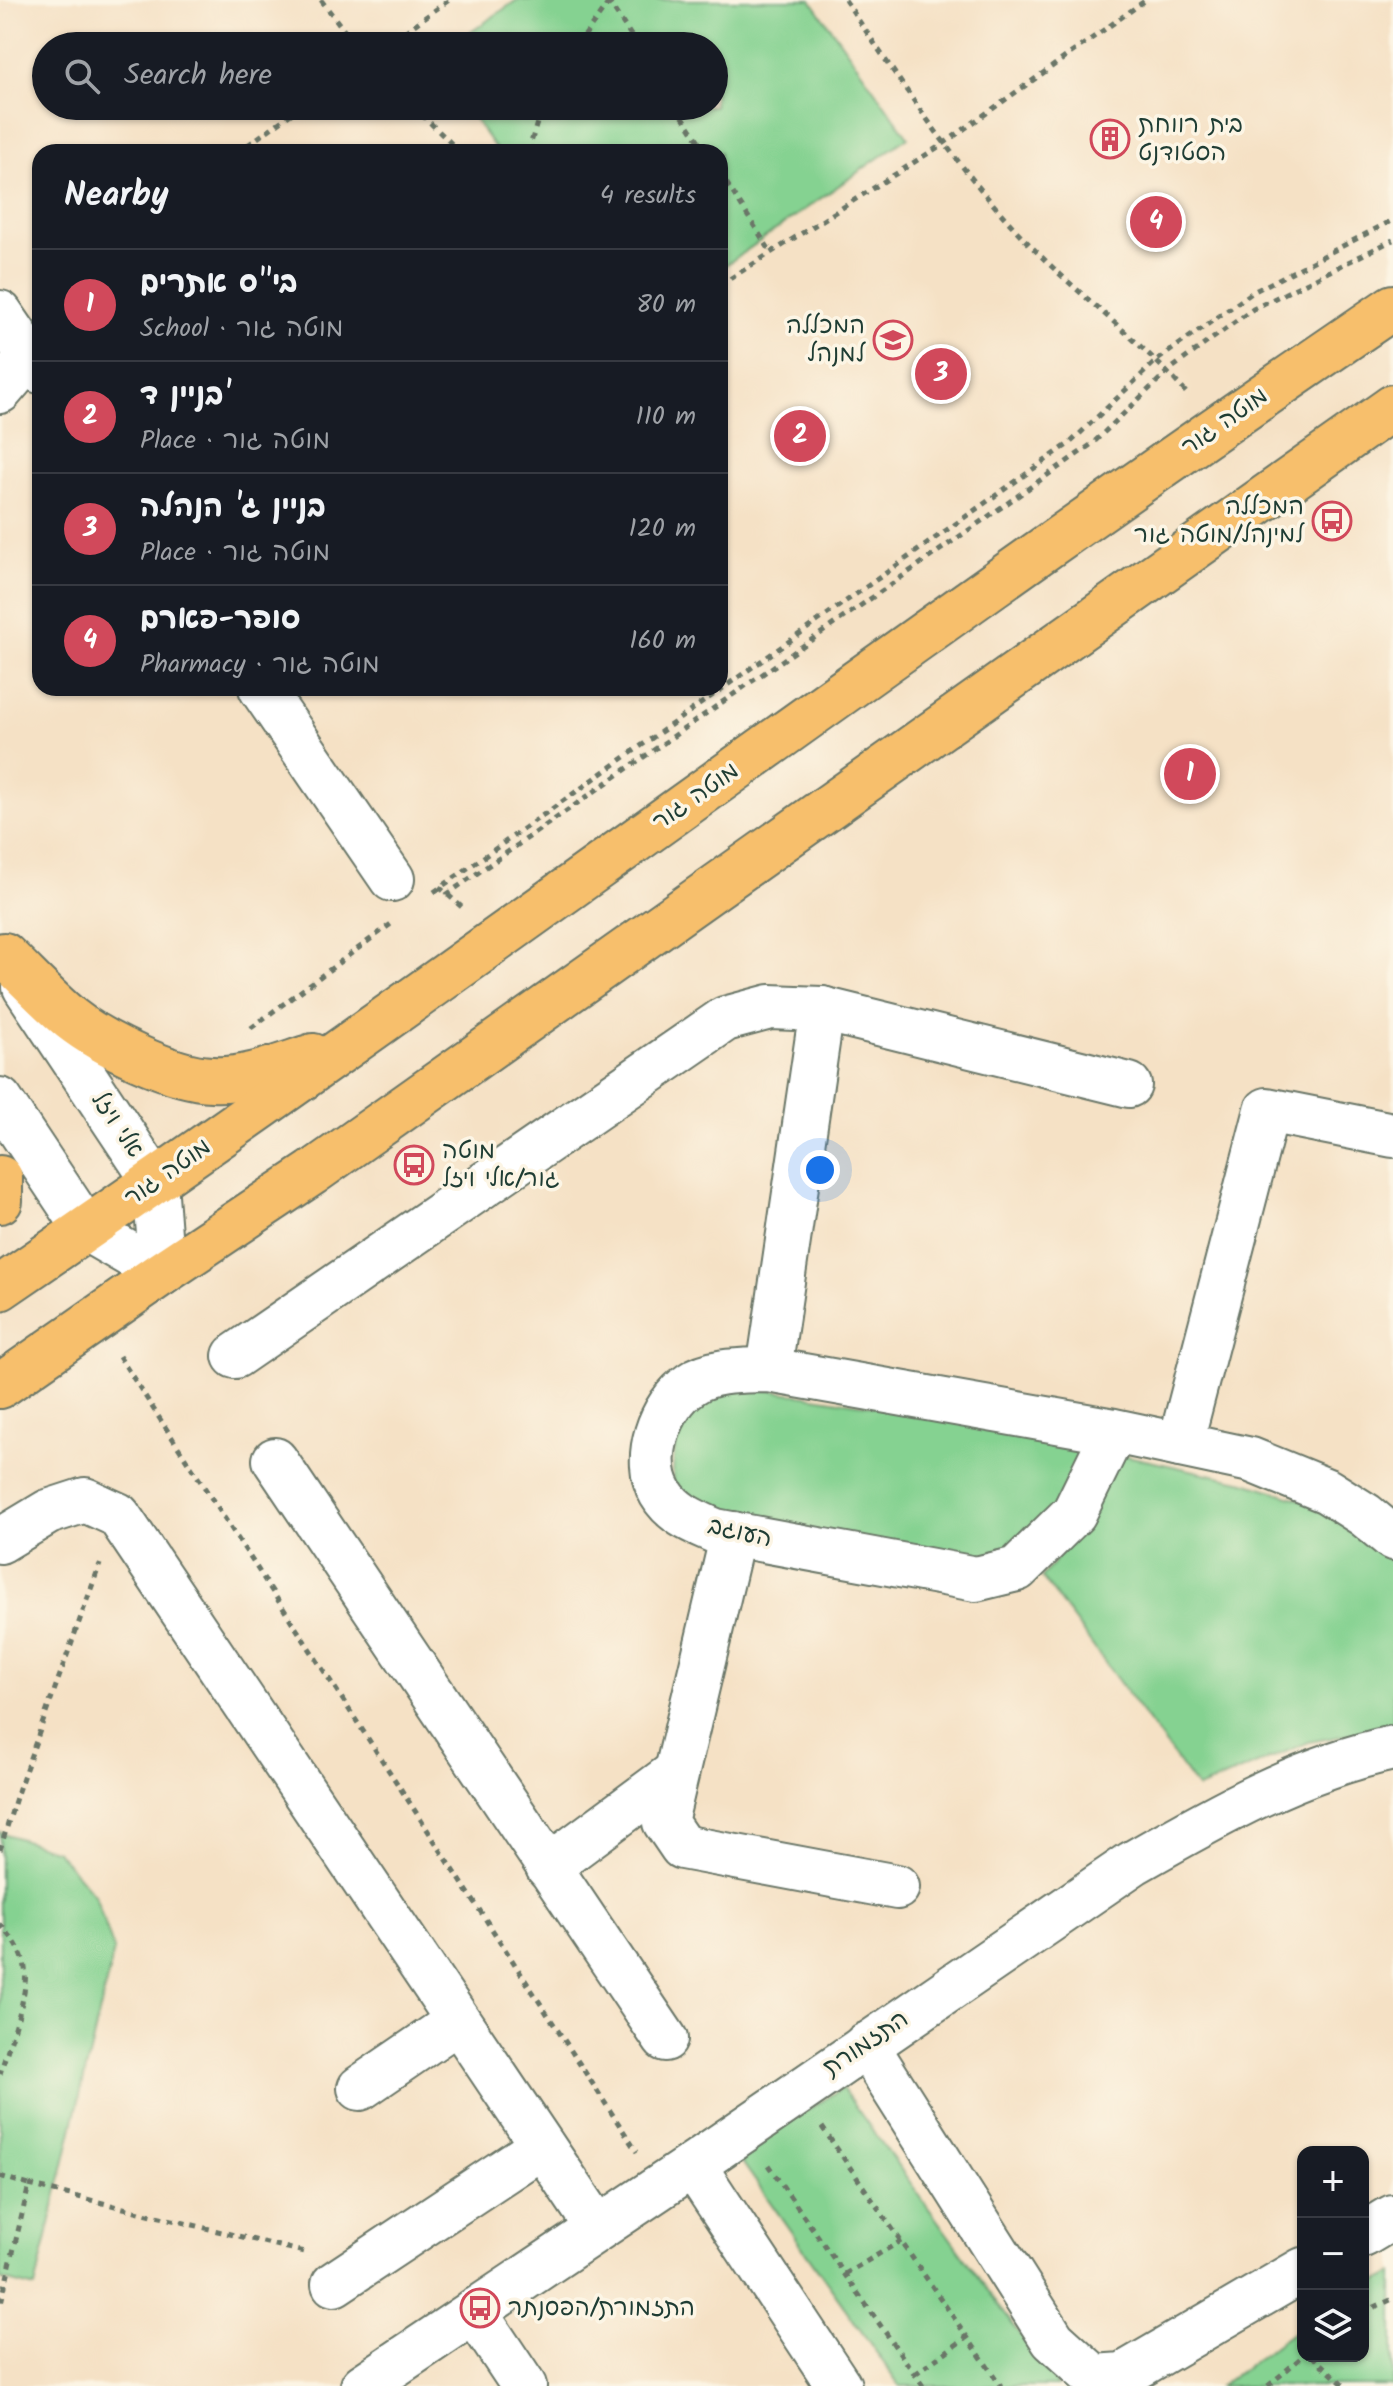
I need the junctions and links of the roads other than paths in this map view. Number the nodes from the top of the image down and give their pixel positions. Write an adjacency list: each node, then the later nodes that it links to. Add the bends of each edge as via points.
1 (1393, 307): 10 (main road, מוטה גור, via 1216,427)
2 (0, 313): 3 (street)
3 (23, 364): 4 (street)
4 (0, 391)
5 (1393, 407): 18 (main road, via 312,1173)
6 (267, 696): 7 (street)
7 (407, 897)
8 (2, 952): 10 (main road, via 73,1021 178,1073 212,1079 257,1074); 15 (street, אלי ויזל)
9 (822, 1009): 11 (street); 20 (street, via 770,1007 725,1019); 21 (street)
10 (354, 1043): 15 (main road, מוטה גור)
11 (1129, 1085)
12 (0, 1100): 17 (street)
13 (1393, 1135): 24 (street, via 1267,1110)
14 (0, 1178): 16 (main road)
15 (155, 1182): 17 (main road, מוטה גור); 18 (street, אלי ויזל)
16 (0, 1201)
17 (86, 1229): 18 (street); 19 (main road, מוטה גור)
18 (162, 1273): 22 (main road)
19 (0, 1288)
20 (235, 1356)
21 (769, 1370): 23 (street, העוגב); 26 (street, העוגב, via 726,1372 692,1382 667,1406 656,1430 654,1469 661,1493 683,1517)
22 (0, 1386)
23 (1114, 1431): 24 (street, העוגב); 26 (street, העוגב, via 1074,1513 1017,1569 976,1579)
24 (1180, 1445): 27 (street, העוגב, via 1251,1460 1327,1491)
25 (275, 1460): 31 (street)
26 (733, 1534): 30 (street)
27 (1393, 1538)
28 (0, 1541): 33 (street, via 48,1512 85,1500 118,1515)
29 (1393, 1748): 35 (street, התזמורת, via 1339,1762 1209,1819 1133,1863)
30 (675, 1773): 31 (street); 32 (street, via 665,1822 682,1847)
31 (548, 1867): 34 (street)
32 (897, 1887)
33 (458, 2021): 36 (street); 37 (street)
34 (665, 2039)
35 (866, 2045): 38 (street, התזמורת); 43 (street, via 1053,2340 1094,2377 1123,2375)
36 (360, 2088)
37 (542, 2146): 40 (street); 42 (street)
38 (676, 2175): 40 (street, התזמורת); 47 (street)
39 (1393, 2217): 41 (street)
40 (597, 2227): 44 (street, התזמורת)
41 (1369, 2231)
42 (348, 2274)
43 (1297, 2274)
44 (474, 2311): 45 (street, התזמורת); 46 (street)
45 (363, 2386)
46 (524, 2386)
47 (839, 2386)

